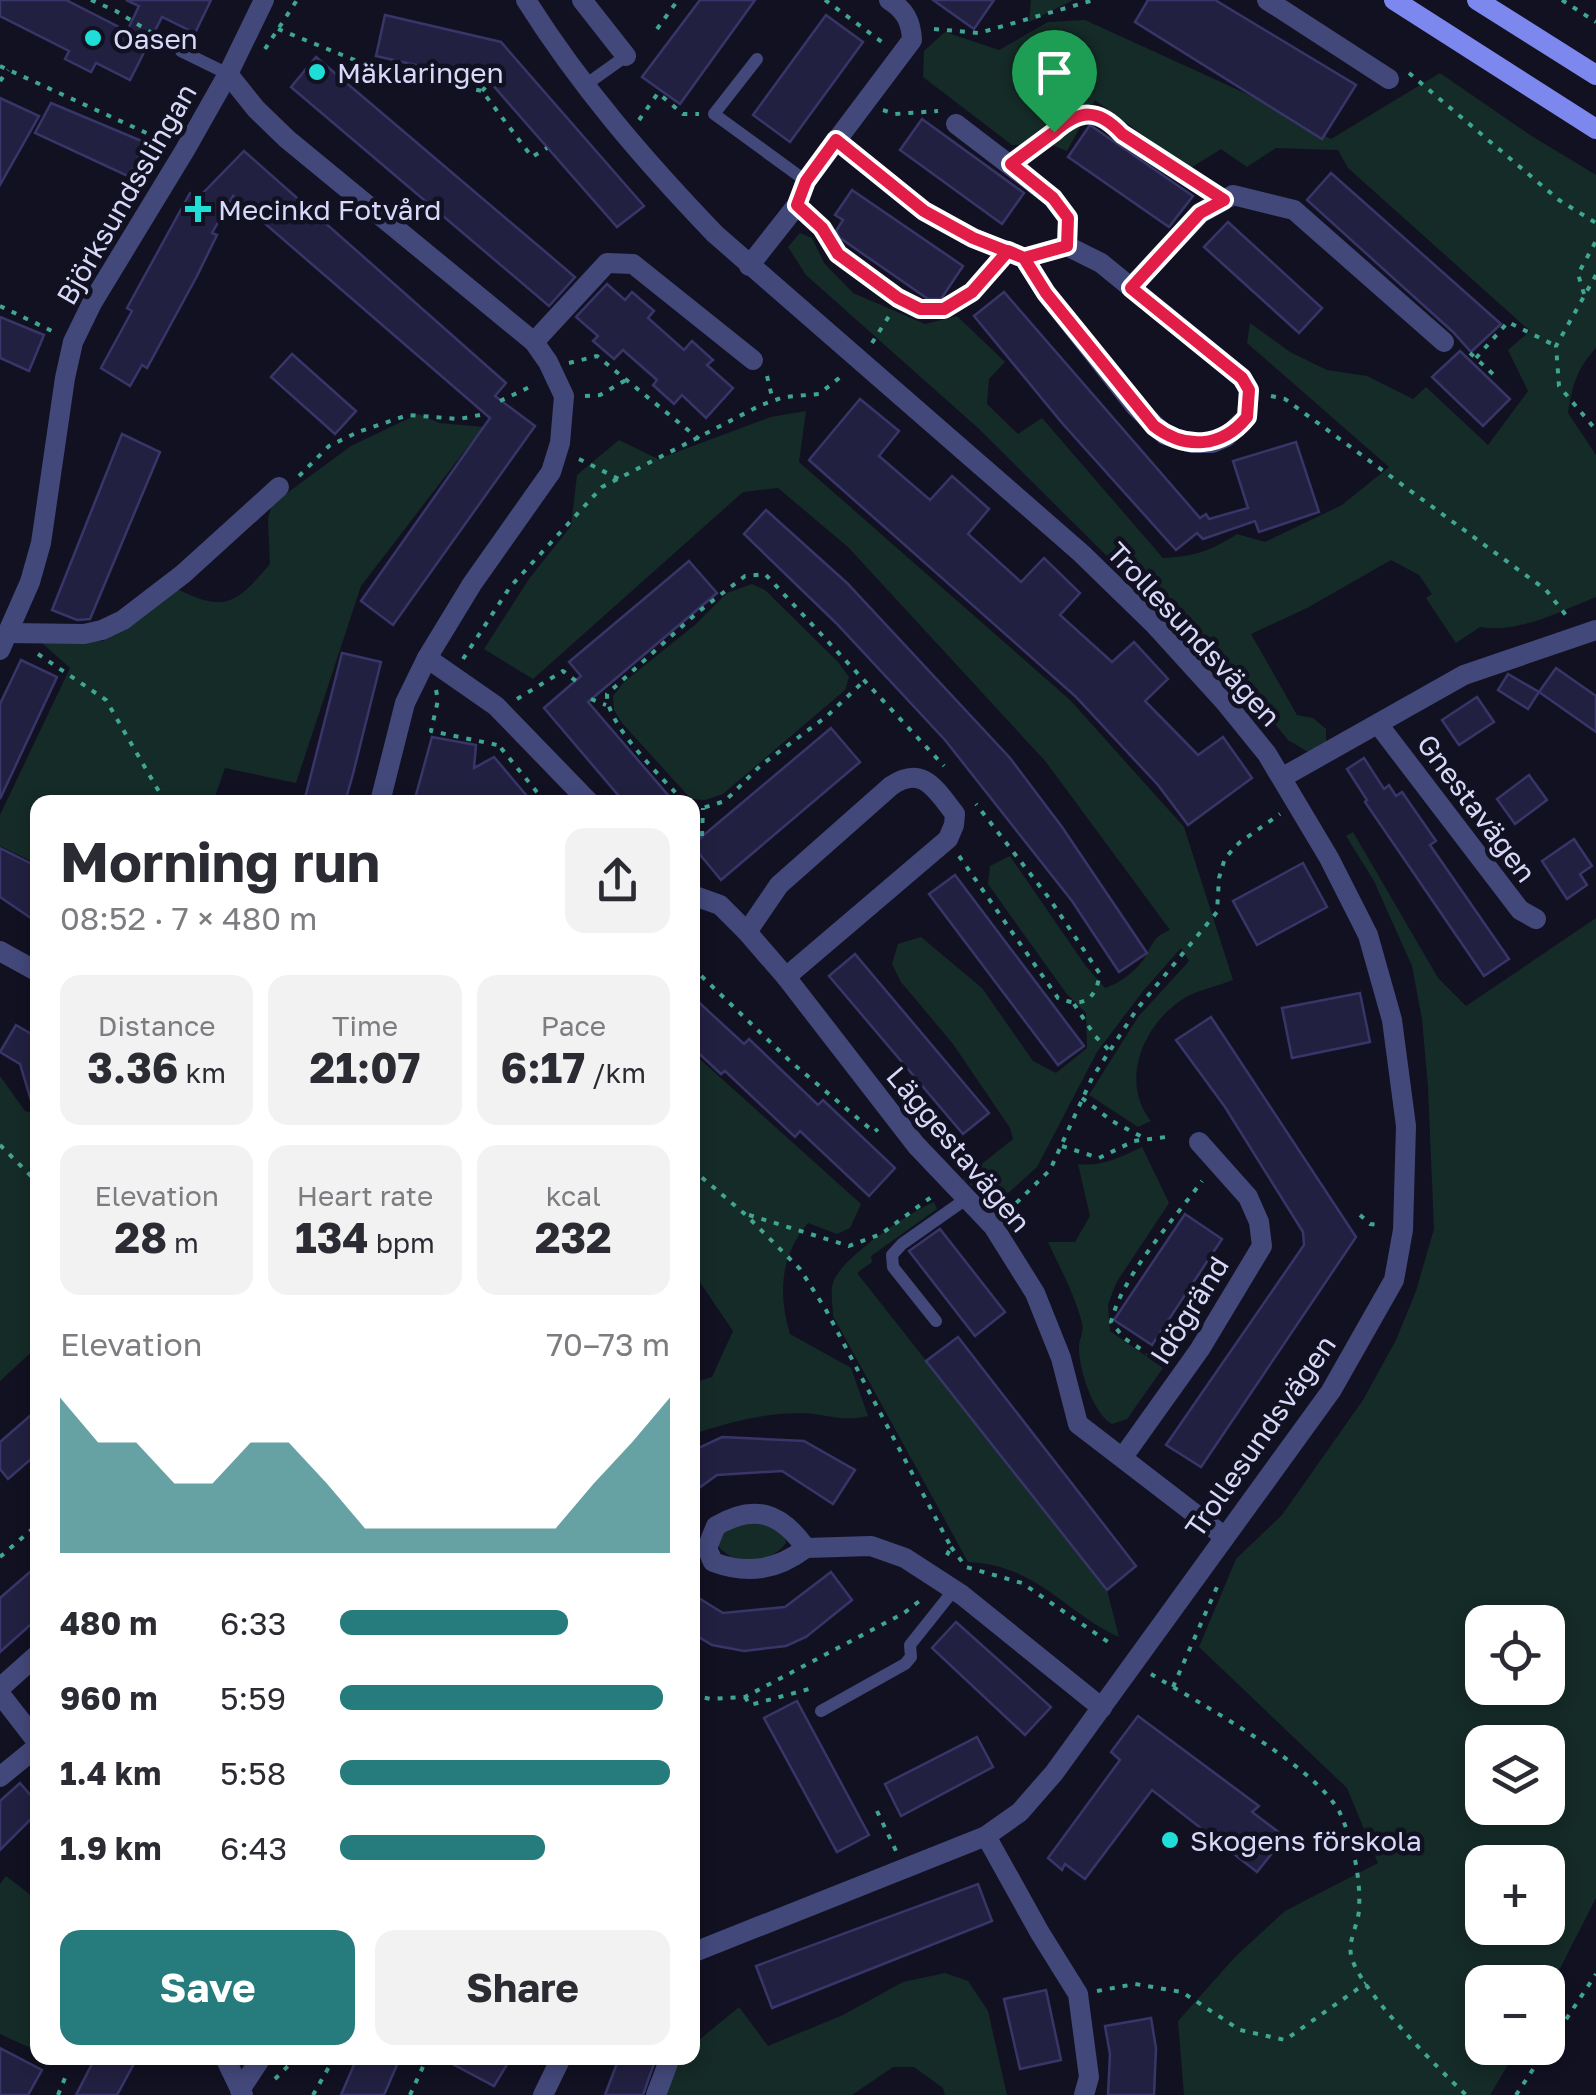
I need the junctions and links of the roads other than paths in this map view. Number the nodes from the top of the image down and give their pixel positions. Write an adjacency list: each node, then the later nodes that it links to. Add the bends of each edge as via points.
1 (264, 0): 12 (street, Björksundsslingan)
2 (526, 0): 14 (street, Trollesundsvägen)
3 (582, 0): 9 (street)
4 (889, 0): 17 (street, via 912,27 912,40)
5 (1267, 0): 11 (street)
6 (1394, 0): 16 (main road)
7 (1477, 0): 13 (main road)
8 (182, 51): 12 (lane)
9 (626, 56): 14 (lane)
10 (757, 58): 18 (lane, via 714,114)
11 (1394, 72)
12 (228, 74): 24 (street, Björksundsslingan, via 288,139); 29 (street, Björksundsslingan, via 73,342 41,543)
13 (1596, 74)
14 (584, 86): 22 (street, Trollesundsvägen, via 666,183)
15 (956, 124): 20 (street, via 1053,198 1068,218)
16 (1596, 128)
17 (836, 140): 18 (street); 21 (street, via 924,211)
18 (806, 181): 19 (street)
19 (797, 205): 21 (lane, via 838,254 920,309 944,309); 22 (street)
20 (1067, 246): 21 (street); 23 (street)
21 (1016, 254): 23 (street, via 1165,435 1192,443 1226,437 1247,417 1249,390 1227,364)
22 (749, 266): 32 (street, Trollesundsvägen, via 1081,553 1224,701)
23 (1131, 288): 25 (street, via 1200,213 1233,195 1294,210)
24 (534, 342): 26 (street, via 607,263 633,264); 30 (street, Björksundsslingan, via 564,396 551,472)
25 (1444, 342)
26 (753, 360)
27 (280, 487): 29 (street, via 123,620 84,634)
28 (1591, 638): 31 (street, via 1464,675)
29 (4, 642)
30 (428, 658): 33 (street, Björksundsslingan, via 405,703); 34 (street, via 500,710)
31 (1378, 724): 32 (street); 36 (street, Gnestavägen, via 1520,910)
32 (1283, 777): 45 (street, Trollesundsvägen, via 1368,936 1392,1020 1406,1126 1403,1230 1394,1280 1331,1391)
33 (382, 795)
34 (582, 795)
35 (700, 899): 37 (street, Läggestavägen, via 720,905)
36 (1536, 919)
37 (747, 932): 40 (street, Läggestavägen); 40 (street, via 779,885 905,776 932,785 955,814 948,839)
38 (0, 951): 39 (street)
39 (30, 968)
40 (786, 977): 42 (street, Läggestavägen)
41 (1199, 1142): 44 (street, Idögränd, via 1248,1196 1262,1246)
42 (958, 1191): 43 (lane, via 892,1255 893,1268); 44 (street, Läggestavägen, via 992,1226 1035,1293 1078,1424)
43 (936, 1321)
44 (1123, 1456): 45 (street, Läggestavägen)
45 (1226, 1537): 50 (street, Trollesundsvägen)
46 (806, 1548): 47 (street, via 871,1546 905,1558)
47 (944, 1586): 50 (street); 51 (lane, via 910,1645 910,1658)
48 (30, 1662): 49 (street)
49 (0, 1691): 52 (street)
50 (1102, 1708): 55 (street, Trollesundsvägen, via 1020,1812)
51 (821, 1710)
52 (30, 1727)
53 (30, 1739): 54 (street)
54 (0, 1777)
55 (986, 1836): 56 (street, Trollesundsvägen); 64 (street, via 1078,1994 1089,2076)
56 (700, 1949)
57 (228, 2065): 61 (street)
58 (257, 2065): 61 (street)
59 (558, 2065): 62 (street)
60 (667, 2065): 63 (street)
61 (242, 2092)
62 (543, 2095)
63 (656, 2095)
64 (1084, 2095)

